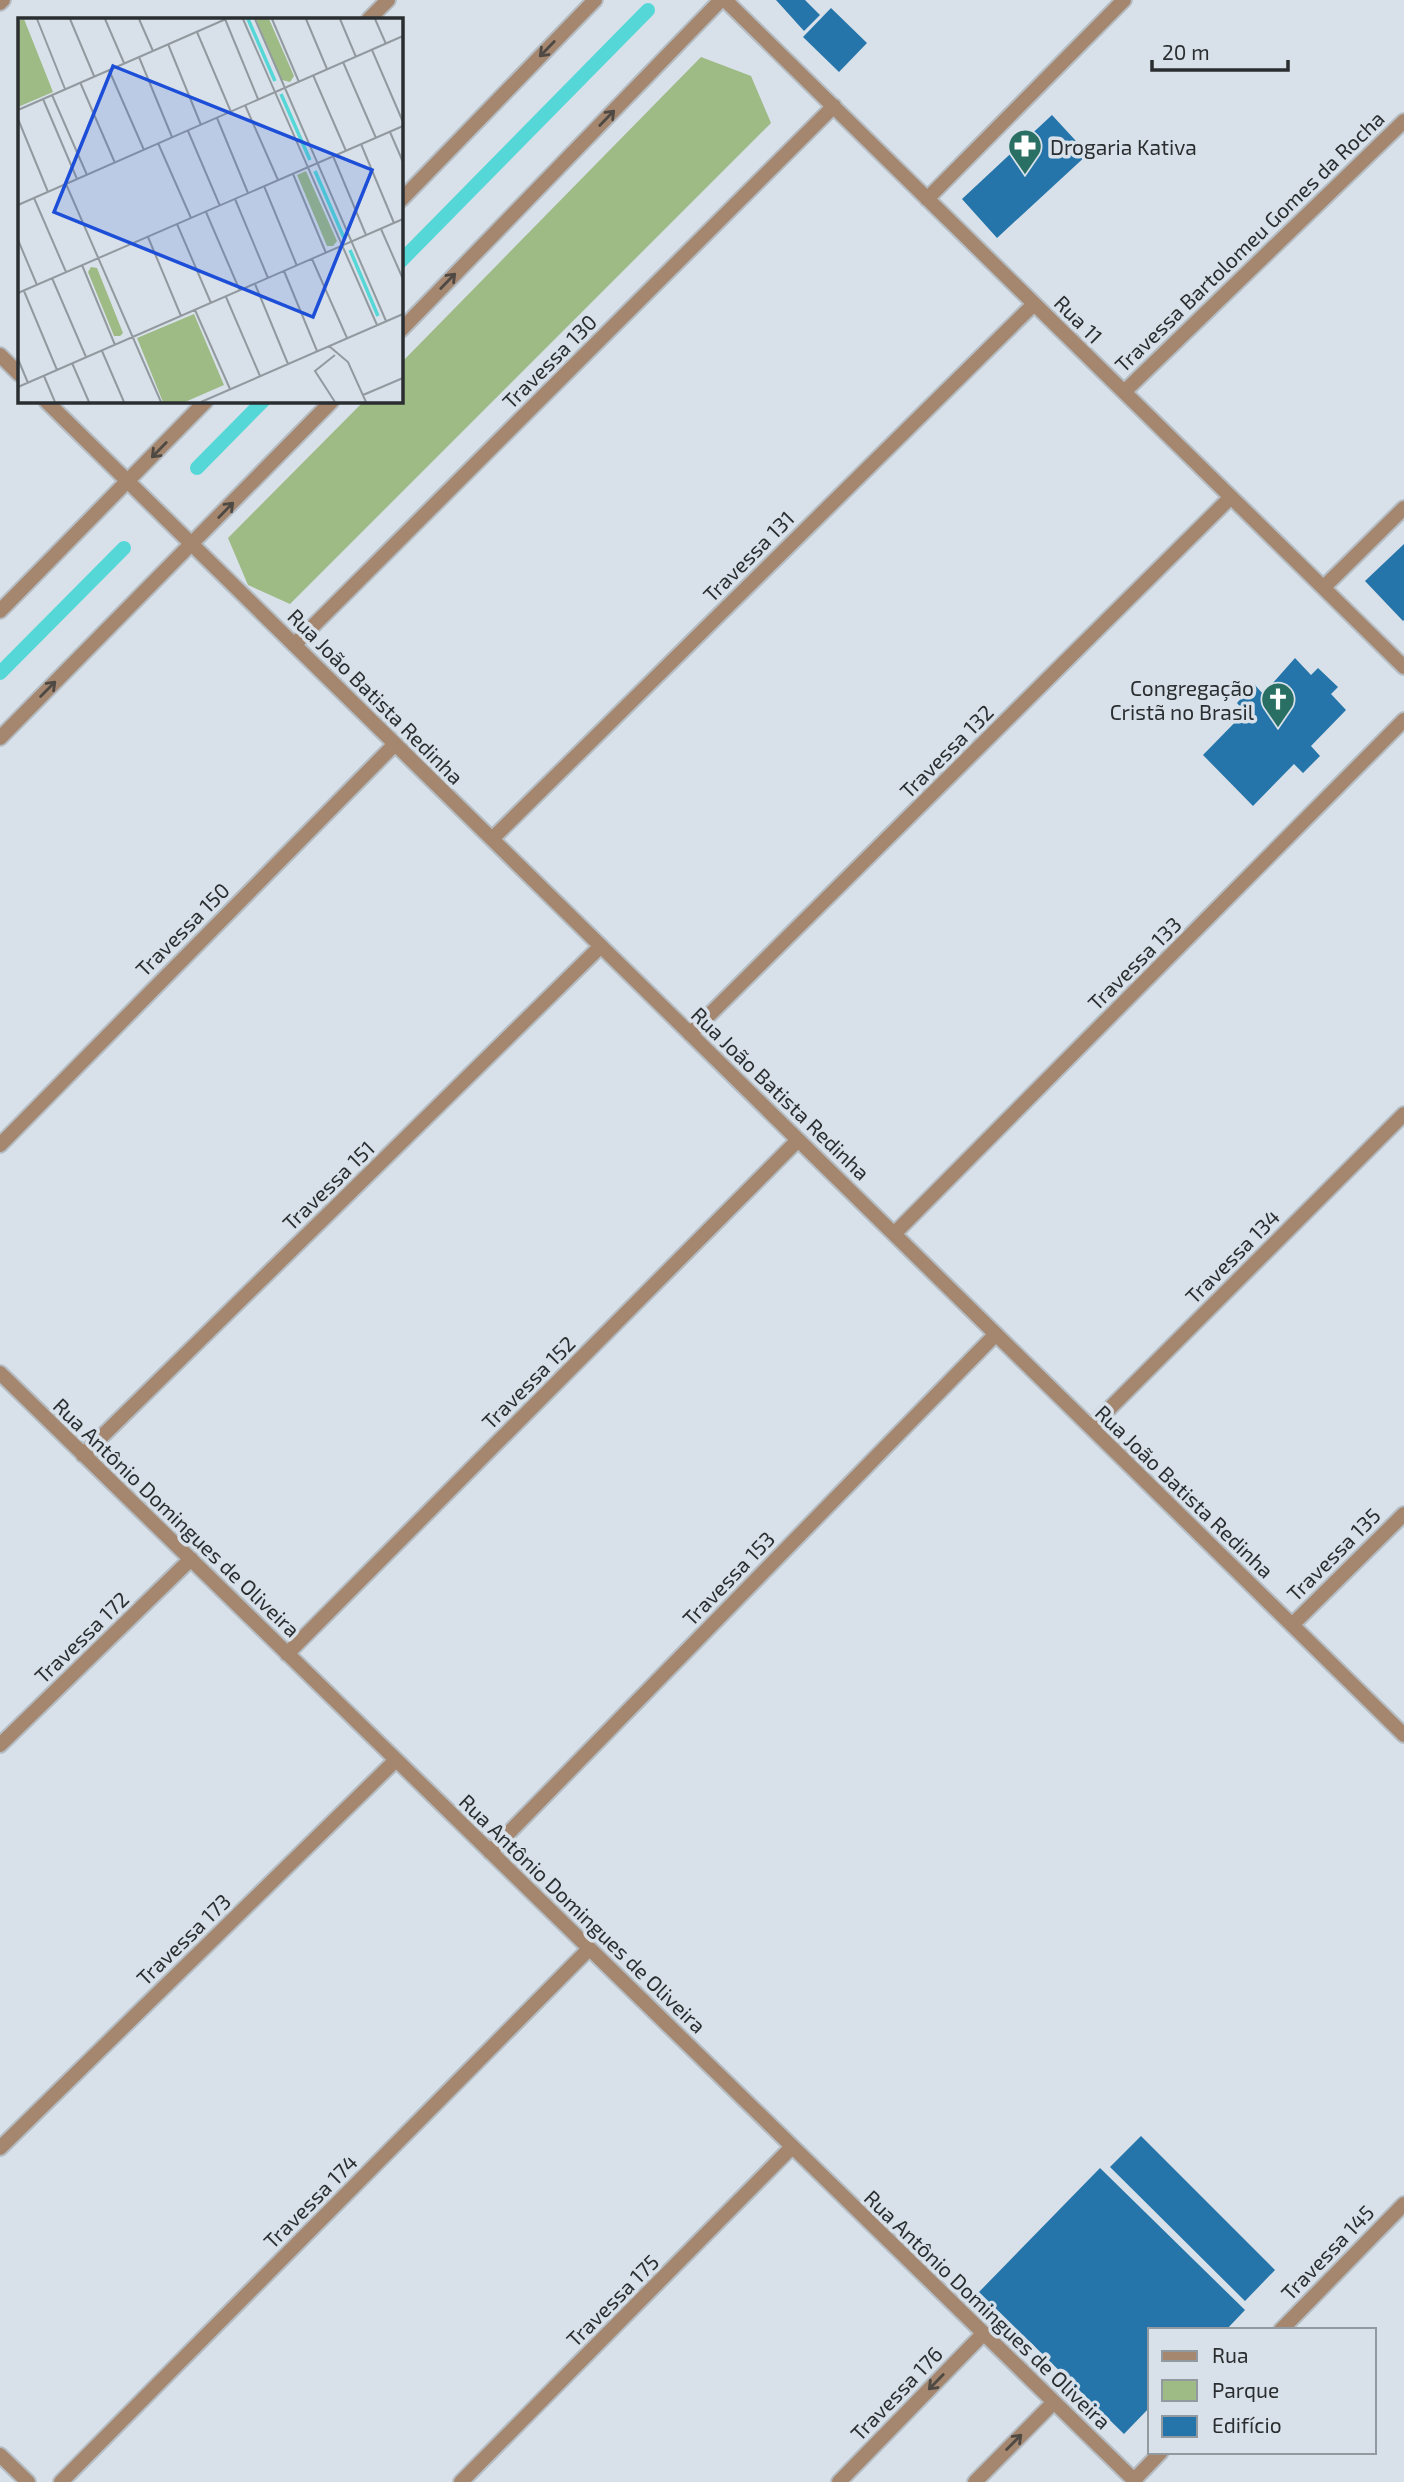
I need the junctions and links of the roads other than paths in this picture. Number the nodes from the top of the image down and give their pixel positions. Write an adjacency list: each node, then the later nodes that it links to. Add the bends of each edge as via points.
1 (388, 0): 5 (street)
2 (595, 0): 8 (street, one-way to 8)
3 (723, 0): 6 (street, Rua 11); 11 (street, one-way to 3)
4 (1124, 0): 9 (street)
5 (370, 18)
6 (834, 106): 9 (street, Rua 11); 24 (street, Travessa 130)
7 (1404, 121): 14 (street, Travessa Bartolomeu Gomes da Rocha)
8 (402, 199)
9 (927, 199): 10 (street, Rua 11)
10 (1034, 304): 14 (street, Rua 11); 29 (street, Travessa 131)
11 (402, 329)
12 (0, 355): 13 (street)
13 (18, 371)
14 (1124, 392): 19 (street, Rua 11)
15 (47, 402): 18 (street, Rua João Batista Redinha)
16 (205, 402): 18 (street, one-way to 18)
17 (331, 402): 21 (street, one-way to 17)
18 (128, 481): 21 (street, Rua João Batista Redinha); 23 (street)
19 (1231, 497): 22 (street, Rua 11); 31 (street, Travessa 132)
20 (1404, 508): 22 (street)
21 (192, 545): 24 (street, Rua João Batista Redinha); 27 (street, one-way to 21)
22 (1324, 587): 25 (street, Rua 11)
23 (0, 611)
24 (294, 645): 28 (street, Rua João Batista Redinha)
25 (1404, 667)
26 (1404, 720): 35 (street, Travessa 133)
27 (0, 738)
28 (395, 744): 29 (street, Rua João Batista Redinha); 34 (street, Travessa 150)
29 (492, 839): 30 (street, Rua João Batista Redinha)
30 (601, 946): 31 (street, Rua João Batista Redinha); 39 (street, Travessa 151)
31 (690, 1034): 33 (street, Rua João Batista Redinha)
32 (1404, 1114): 38 (street, Travessa 134)
33 (798, 1140): 35 (street, Rua João Batista Redinha); 43 (street, Travessa 152)
34 (0, 1145)
35 (894, 1234): 36 (street, Rua João Batista Redinha)
36 (996, 1334): 38 (street, Rua João Batista Redinha); 47 (street, Travessa 153)
37 (0, 1373): 39 (street, Rua Antônio Domingues de Oliveira)
38 (1090, 1427): 42 (street, Rua João Batista Redinha)
39 (83, 1455): 41 (street, Rua Antônio Domingues de Oliveira)
40 (1404, 1514): 42 (street, Travessa 135)
41 (191, 1559): 43 (street, Rua Antônio Domingues de Oliveira); 45 (street, Travessa 172)
42 (1292, 1625): 44 (street, Rua João Batista Redinha)
43 (287, 1654): 46 (street, Rua Antônio Domingues de Oliveira)
44 (1404, 1735)
45 (0, 1745)
46 (396, 1760): 47 (street, Rua Antônio Domingues de Oliveira); 50 (street, Travessa 173)
47 (489, 1852): 48 (street, Rua Antônio Domingues de Oliveira)
48 (589, 1949): 49 (street, Rua Antônio Domingues de Oliveira); 59 (street, Travessa 174)
49 (792, 2147): 53 (street, Rua Antônio Domingues de Oliveira); 60 (street, Travessa 175)
50 (0, 2148)
51 (1404, 2204): 52 (street, Travessa 145)
52 (1283, 2328)
53 (984, 2333): 54 (street, Rua Antônio Domingues de Oliveira); 61 (street, Travessa 176, one-way to 61)
54 (1054, 2402): 57 (street, Rua Antônio Domingues de Oliveira); 62 (street, one-way to 54)
55 (1159, 2454): 57 (street)
56 (0, 2455): 58 (street)
57 (1135, 2481)
58 (27, 2482)
59 (61, 2482)
60 (461, 2482)
61 (839, 2482)
62 (975, 2482)

